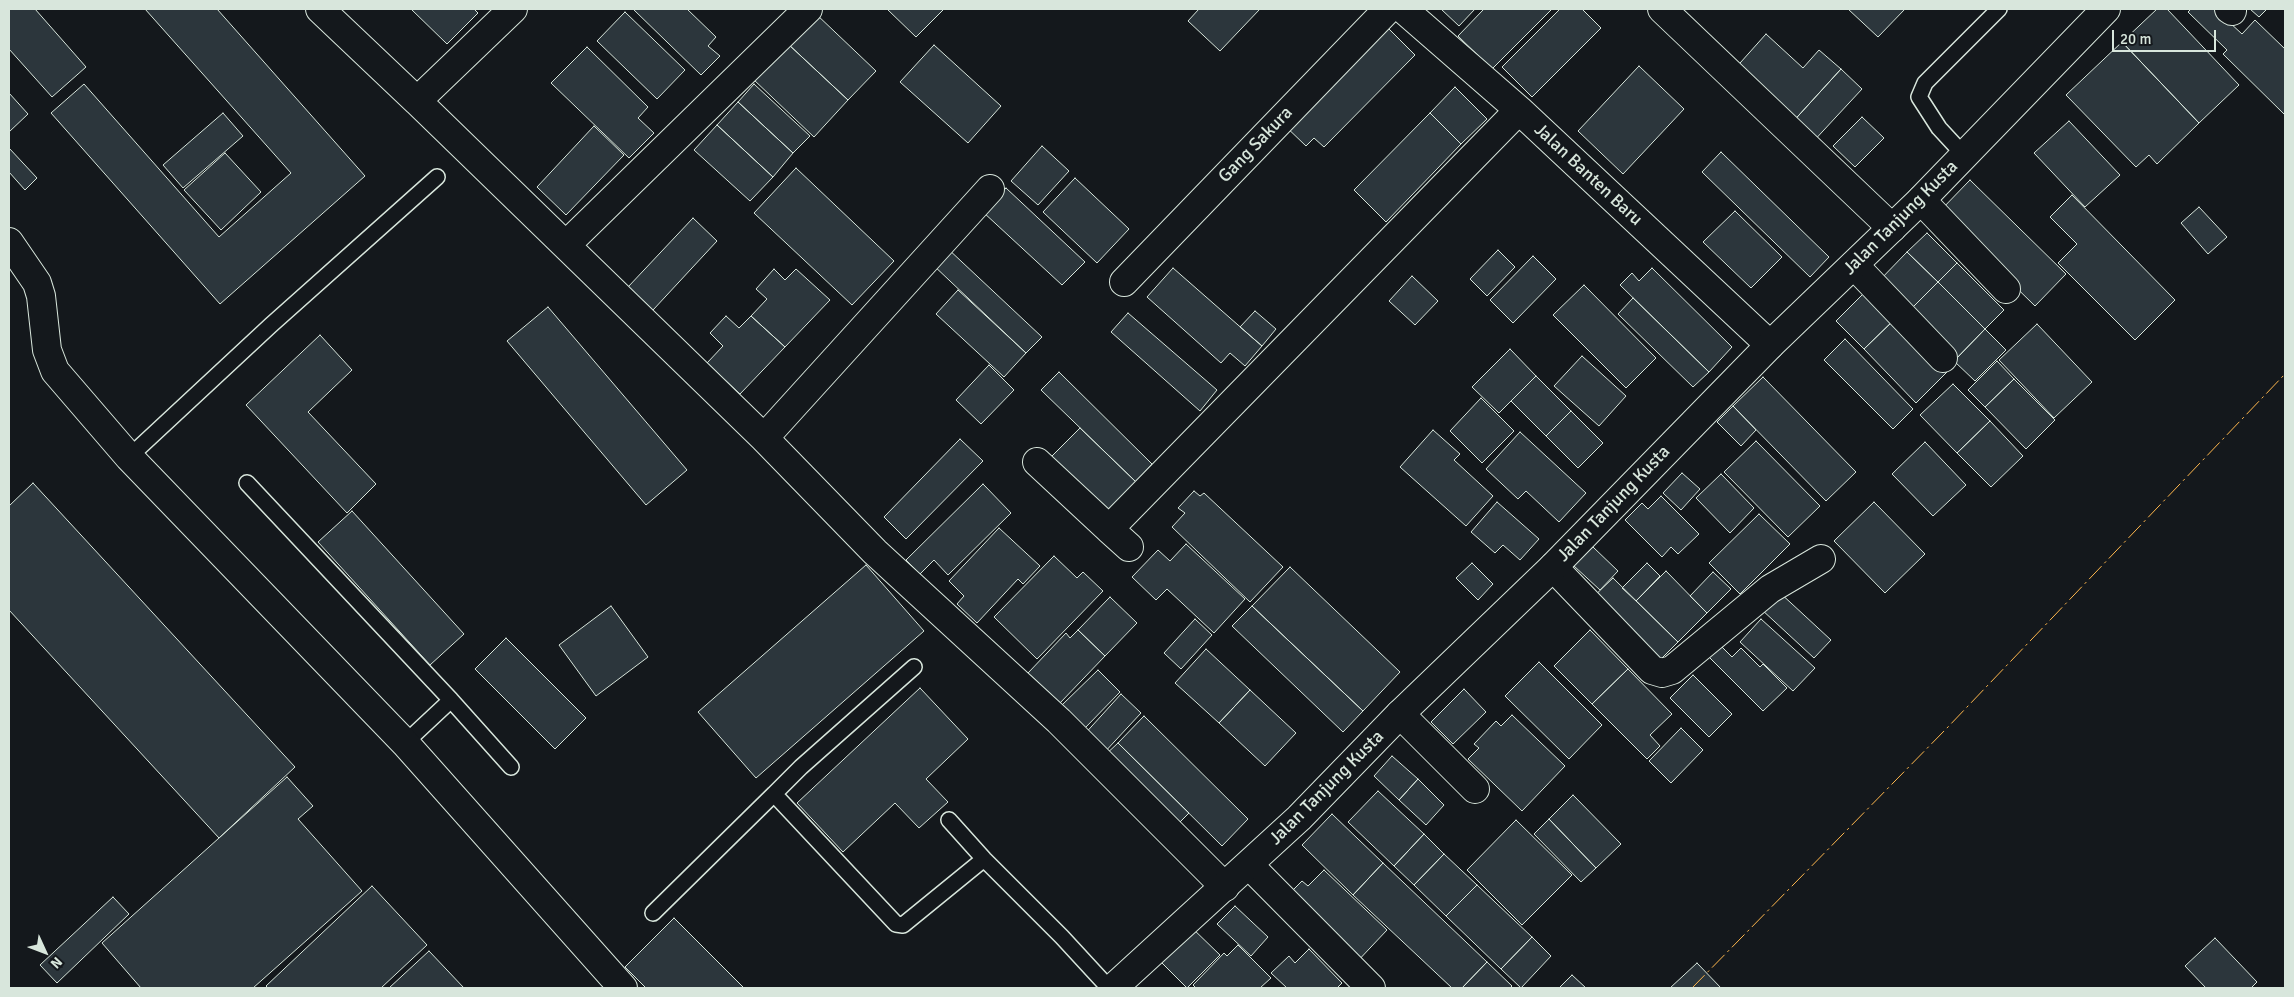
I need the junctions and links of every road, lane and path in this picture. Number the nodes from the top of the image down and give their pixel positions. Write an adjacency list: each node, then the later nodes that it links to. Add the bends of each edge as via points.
1 (320, 9): 9 (street)
2 (513, 9): 9 (street)
3 (808, 9): 17 (street)
4 (1388, 9): 19 (street, Gang Sakura)
5 (1403, 9): 10 (street, Jalan Banten Baru)
6 (1662, 9): 15 (street)
7 (1999, 9): 11 (lane, via 1925,83 1919,97 1939,128)
8 (2106, 9): 11 (street, Jalan Tanjung Kusta)
9 (417, 101): 17 (street)
10 (1519, 110): 21 (street, Jalan Banten Baru); 27 (street)
11 (1964, 155): 14 (street, Jalan Tanjung Kusta)
12 (437, 176): 24 (lane)
13 (990, 189): 23 (street)
14 (1921, 200): 15 (street, Jalan Tanjung Kusta); 20 (street)
15 (1892, 228): 18 (street, Jalan Tanjung Kusta)
16 (9, 242): 24 (street, via 37,283 46,350 54,370)
17 (566, 245): 23 (street)
18 (1854, 265): 21 (street, Jalan Tanjung Kusta); 22 (street)
19 (1124, 282)
20 (2006, 289)
21 (1770, 345): 30 (street, Jalan Tanjung Kusta)
22 (1943, 358)
23 (764, 438): 41 (street, via 875,552 1059,721)
24 (129, 457): 34 (street)
25 (1037, 462): 27 (street)
26 (247, 483): 32 (lane)
27 (1109, 529): 28 (street)
28 (1129, 547)
29 (1821, 560): 30 (street, via 1770,589 1672,670 1662,673 1652,670)
30 (1553, 567): 33 (street, Jalan Tanjung Kusta)
31 (914, 667): 37 (lane)
32 (451, 700): 34 (lane); 35 (lane)
33 (1400, 714): 36 (street); 40 (street, Jalan Tanjung Kusta)
34 (405, 743): 43 (street)
35 (511, 767)
36 (1475, 790)
37 (774, 794): 39 (lane, via 896,924 903,925); 42 (lane)
38 (949, 820): 39 (lane)
39 (984, 859): 44 (lane)
40 (1249, 865): 41 (street, Jalan Tanjung Kusta); 45 (street)
41 (1225, 887): 44 (street, Jalan Tanjung Kusta)
42 (653, 913)
43 (622, 988)
44 (1111, 988)
45 (1371, 988)

